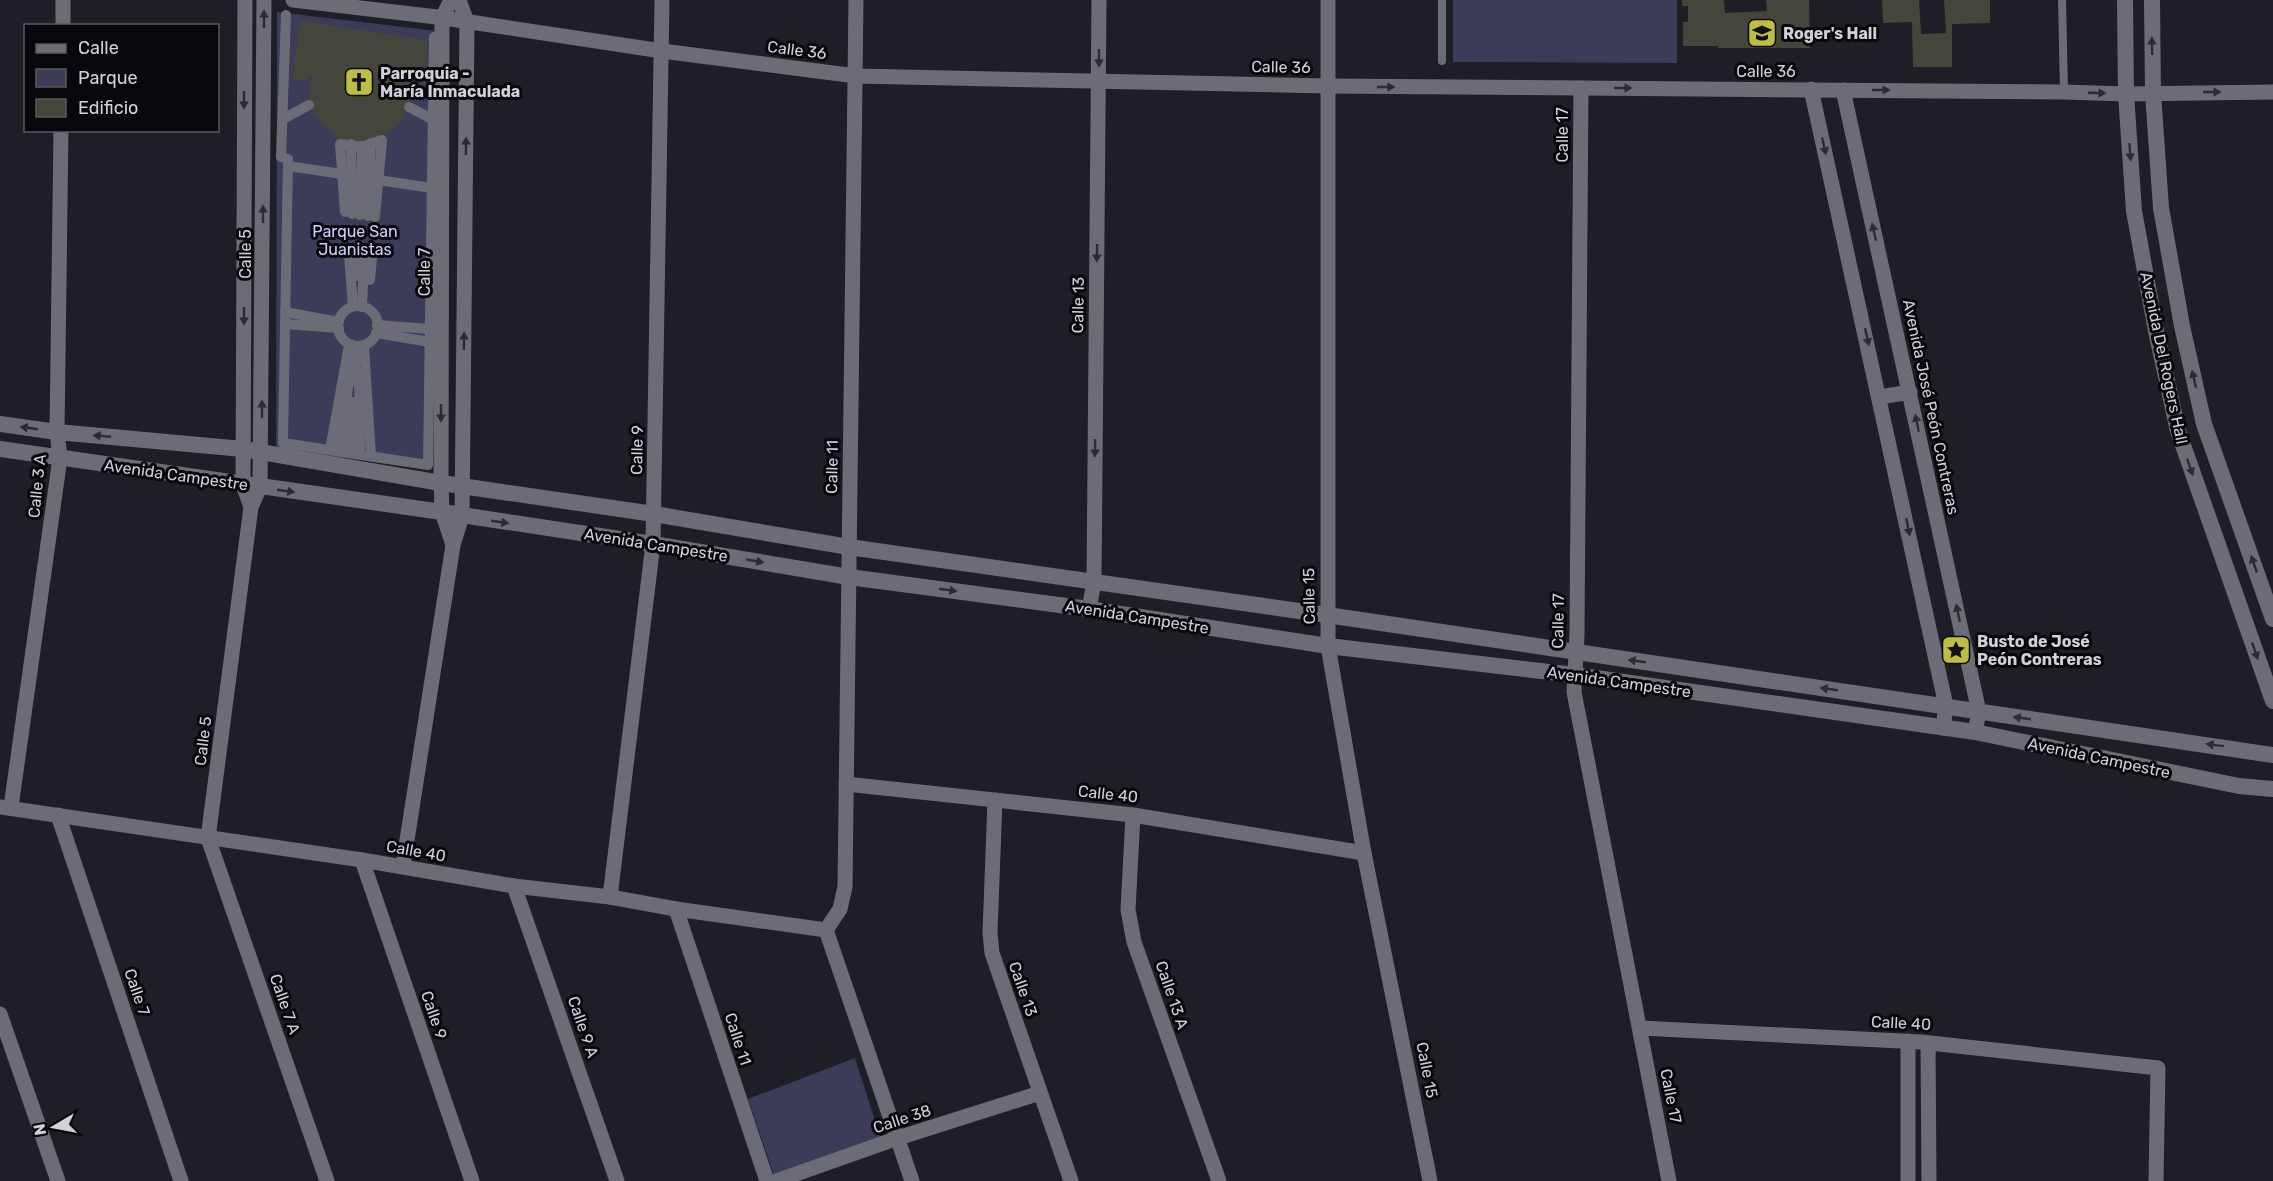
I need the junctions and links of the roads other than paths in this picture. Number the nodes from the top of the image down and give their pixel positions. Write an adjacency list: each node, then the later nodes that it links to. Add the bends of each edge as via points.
1 (63, 0): 18 (street)
2 (245, 0): 54 (street, Calle 5, one-way to 54)
3 (264, 0): 55 (street, Calle 5, one-way to 3)
4 (293, 0): 16 (street, Calle 36)
5 (451, 0): 16 (street, Calle 7)
6 (459, 0): 17 (street, Calle 7)
7 (662, 0): 20 (street, Calle 9)
8 (856, 0): 22 (street, Calle 11)
9 (1099, 0): 23 (street, Calle 13, one-way to 23)
10 (1328, 0): 24 (street, Calle 15)
11 (1442, 0): 21 (lane)
12 (2061, 0): 28 (lane)
13 (2125, 0): 31 (street, Avenida Del Rogers Hall)
14 (2152, 0): 30 (street, Avenida Del Rogers Hall, one-way to 14)
15 (286, 15): 34 (street)
16 (442, 18): 17 (street, Calle 36); 58 (street, Calle 7, one-way to 58)
17 (467, 22): 20 (street, Calle 36); 60 (street, Calle 7, one-way to 17)
18 (63, 24)
19 (434, 37): 35 (street)
20 (662, 51): 22 (street, Calle 36); 64 (street, Calle 9)
21 (1442, 61)
22 (856, 76): 23 (street, Calle 36); 68 (street, Calle 11)
23 (1099, 81): 24 (street, Calle 36); 70 (street, Calle 13, one-way to 70)
24 (1327, 86): 25 (street, Calle 36, one-way to 25); 72 (street, Calle 15)
25 (1581, 88): 26 (street, Calle 36, one-way to 26); 75 (street, Calle 17)
26 (1811, 89): 27 (street, Calle 36); 50 (street, one-way to 50)
27 (1843, 90): 28 (street, Calle 36, one-way to 28); 49 (street, Avenida José Peón Contreras, one-way to 27)
28 (2064, 92): 31 (street, Calle 36, one-way to 31)
29 (2273, 92): 30 (street, Calle 36, one-way to 29)
30 (2153, 93): 31 (street, Calle 36); 73 (street, Avenida Del Rogers Hall, one-way to 30, via 2204,424 2161,208)
31 (2126, 94): 77 (street, Avenida Del Rogers Hall, one-way to 77, via 2134,211 2178,431)
32 (309, 105): 34 (street)
33 (409, 106): 35 (street)
34 (283, 119): 38 (street, via 281,157 288,159)
35 (432, 119): 41 (street)
36 (62, 132): 52 (street, Calle 3 A)
37 (361, 144): 39 (street, via 340,144); 40 (street, via 382,140); 42 (street); 42 (street)
38 (288, 166): 39 (street); 44 (street)
39 (342, 174): 42 (street)
40 (378, 180): 41 (street); 42 (street)
41 (432, 188): 47 (street)
42 (360, 215)
43 (360, 307): 43 (street, via 360,257); 45 (street, via 340,315); 46 (street, via 377,320)
44 (285, 318): 45 (street); 56 (street, via 282,443)
45 (339, 325): 48 (street, via 339,334)
46 (376, 328): 47 (street); 48 (street, via 375,337)
47 (430, 336): 56 (street, via 428,465)
48 (356, 346): 56 (street); 56 (street); 56 (street)
49 (1910, 393): 50 (street); 79 (street, Avenida José Peón Contreras, one-way to 49)
50 (1880, 397): 78 (street, one-way to 78)
51 (0, 424): 52 (street, Avenida Campestre, one-way to 51)
52 (57, 432): 54 (street, Avenida Campestre, one-way to 52); 57 (street, Calle 3 A)
53 (0, 449): 57 (street, Avenida Campestre)
54 (243, 449): 55 (street, Avenida Campestre); 59 (street, Calle 5)
55 (262, 453): 58 (street, Avenida Campestre); 61 (street, Calle 5)
56 (350, 453)
57 (60, 458): 59 (street, Avenida Campestre); 86 (street, Calle 3 A)
58 (441, 483): 60 (street, Avenida Campestre); 63 (street, Calle 7)
59 (243, 485): 61 (street, Avenida Campestre); 62 (street, Calle 5)
60 (463, 486): 64 (street, Avenida Campestre); 65 (street, Calle 7)
61 (260, 488): 62 (street, Calle 5); 63 (street, Avenida Campestre, one-way to 63)
62 (251, 507): 89 (street, Calle 5)
63 (442, 512): 65 (street, Avenida Campestre); 67 (street, Calle 7)
64 (654, 514): 66 (street, Calle 9); 68 (street, Avenida Campestre)
65 (462, 516): 66 (street, Avenida Campestre, one-way to 66); 67 (street, Calle 7)
66 (653, 544): 69 (street, Avenida Campestre, one-way to 69); 94 (street, Calle 9)
67 (453, 545): 92 (street, Calle 7)
68 (849, 547): 69 (street, Calle 11); 70 (street, Avenida Campestre)
69 (849, 577): 71 (street, Avenida Campestre, one-way to 71); 83 (street, Calle 11)
70 (1094, 582): 71 (street, Calle 13); 72 (street, Avenida Campestre)
71 (1089, 609): 74 (street, Avenida Campestre)
72 (1327, 615): 74 (street, Calle 15); 75 (street, Avenida Campestre)
73 (2273, 619)
74 (1328, 646): 76 (street, Avenida Campestre); 90 (street, Calle 15)
75 (1576, 652): 76 (street, Calle 17); 78 (street, Avenida Campestre, one-way to 75)
76 (1575, 675): 80 (street, Avenida Campestre); 98 (street, Calle 17, via 1574,692)
77 (2273, 701)
78 (1946, 706): 79 (street, Avenida Campestre); 80 (street)
79 (1979, 712): 81 (street, Avenida José Peón Contreras); 82 (street, Avenida Campestre, one-way to 79)
80 (1943, 728): 81 (street, Avenida Campestre)
81 (1975, 732): 84 (street, Avenida Campestre, via 2239,786)
82 (2273, 755)
83 (846, 784): 85 (street, Calle 40); 96 (street, Calle 11, via 844,887 840,909)
84 (2273, 789)
85 (995, 800): 88 (street, Calle 40); 101 (street, Calle 13, via 992,953)
86 (6, 807): 87 (street, Calle 40)
87 (58, 815): 89 (street, Calle 40); 104 (street, Calle 7)
88 (1133, 815): 90 (street, Calle 40); 112 (street, Calle 13 A, via 1128,910 1134,942)
89 (208, 838): 91 (street, Calle 40); 105 (street, Calle 7 A)
90 (1364, 852): 113 (street, Calle 15)
91 (362, 860): 92 (street, Calle 40); 106 (street, Calle 9)
92 (403, 866): 93 (street, Calle 40)
93 (514, 886): 94 (street, Calle 40); 107 (street, Calle 9 A)
94 (610, 897): 95 (street, Calle 40)
95 (676, 909): 96 (street, Calle 40); 108 (street, Calle 11)
96 (826, 930): 102 (street)
97 (0, 1014): 103 (street)
98 (1640, 1028): 99 (street, Calle 40); 114 (street, Calle 17)
99 (1908, 1041): 100 (street, Calle 40); 115 (street)
100 (1928, 1042): 116 (street); 117 (street, Calle 40, via 2158,1068)
101 (1040, 1093): 102 (street, Calle 38); 111 (street, Calle 13)
102 (898, 1138): 109 (street, Calle 38); 110 (street)
103 (58, 1181)
104 (181, 1181)
105 (327, 1181)
106 (472, 1181)
107 (617, 1181)
108 (767, 1181)
109 (776, 1181)
110 (912, 1181)
111 (1071, 1181)
112 (1219, 1181)
113 (1430, 1181)
114 (1669, 1181)
115 (1908, 1181)
116 (1929, 1181)
117 (2156, 1181)

